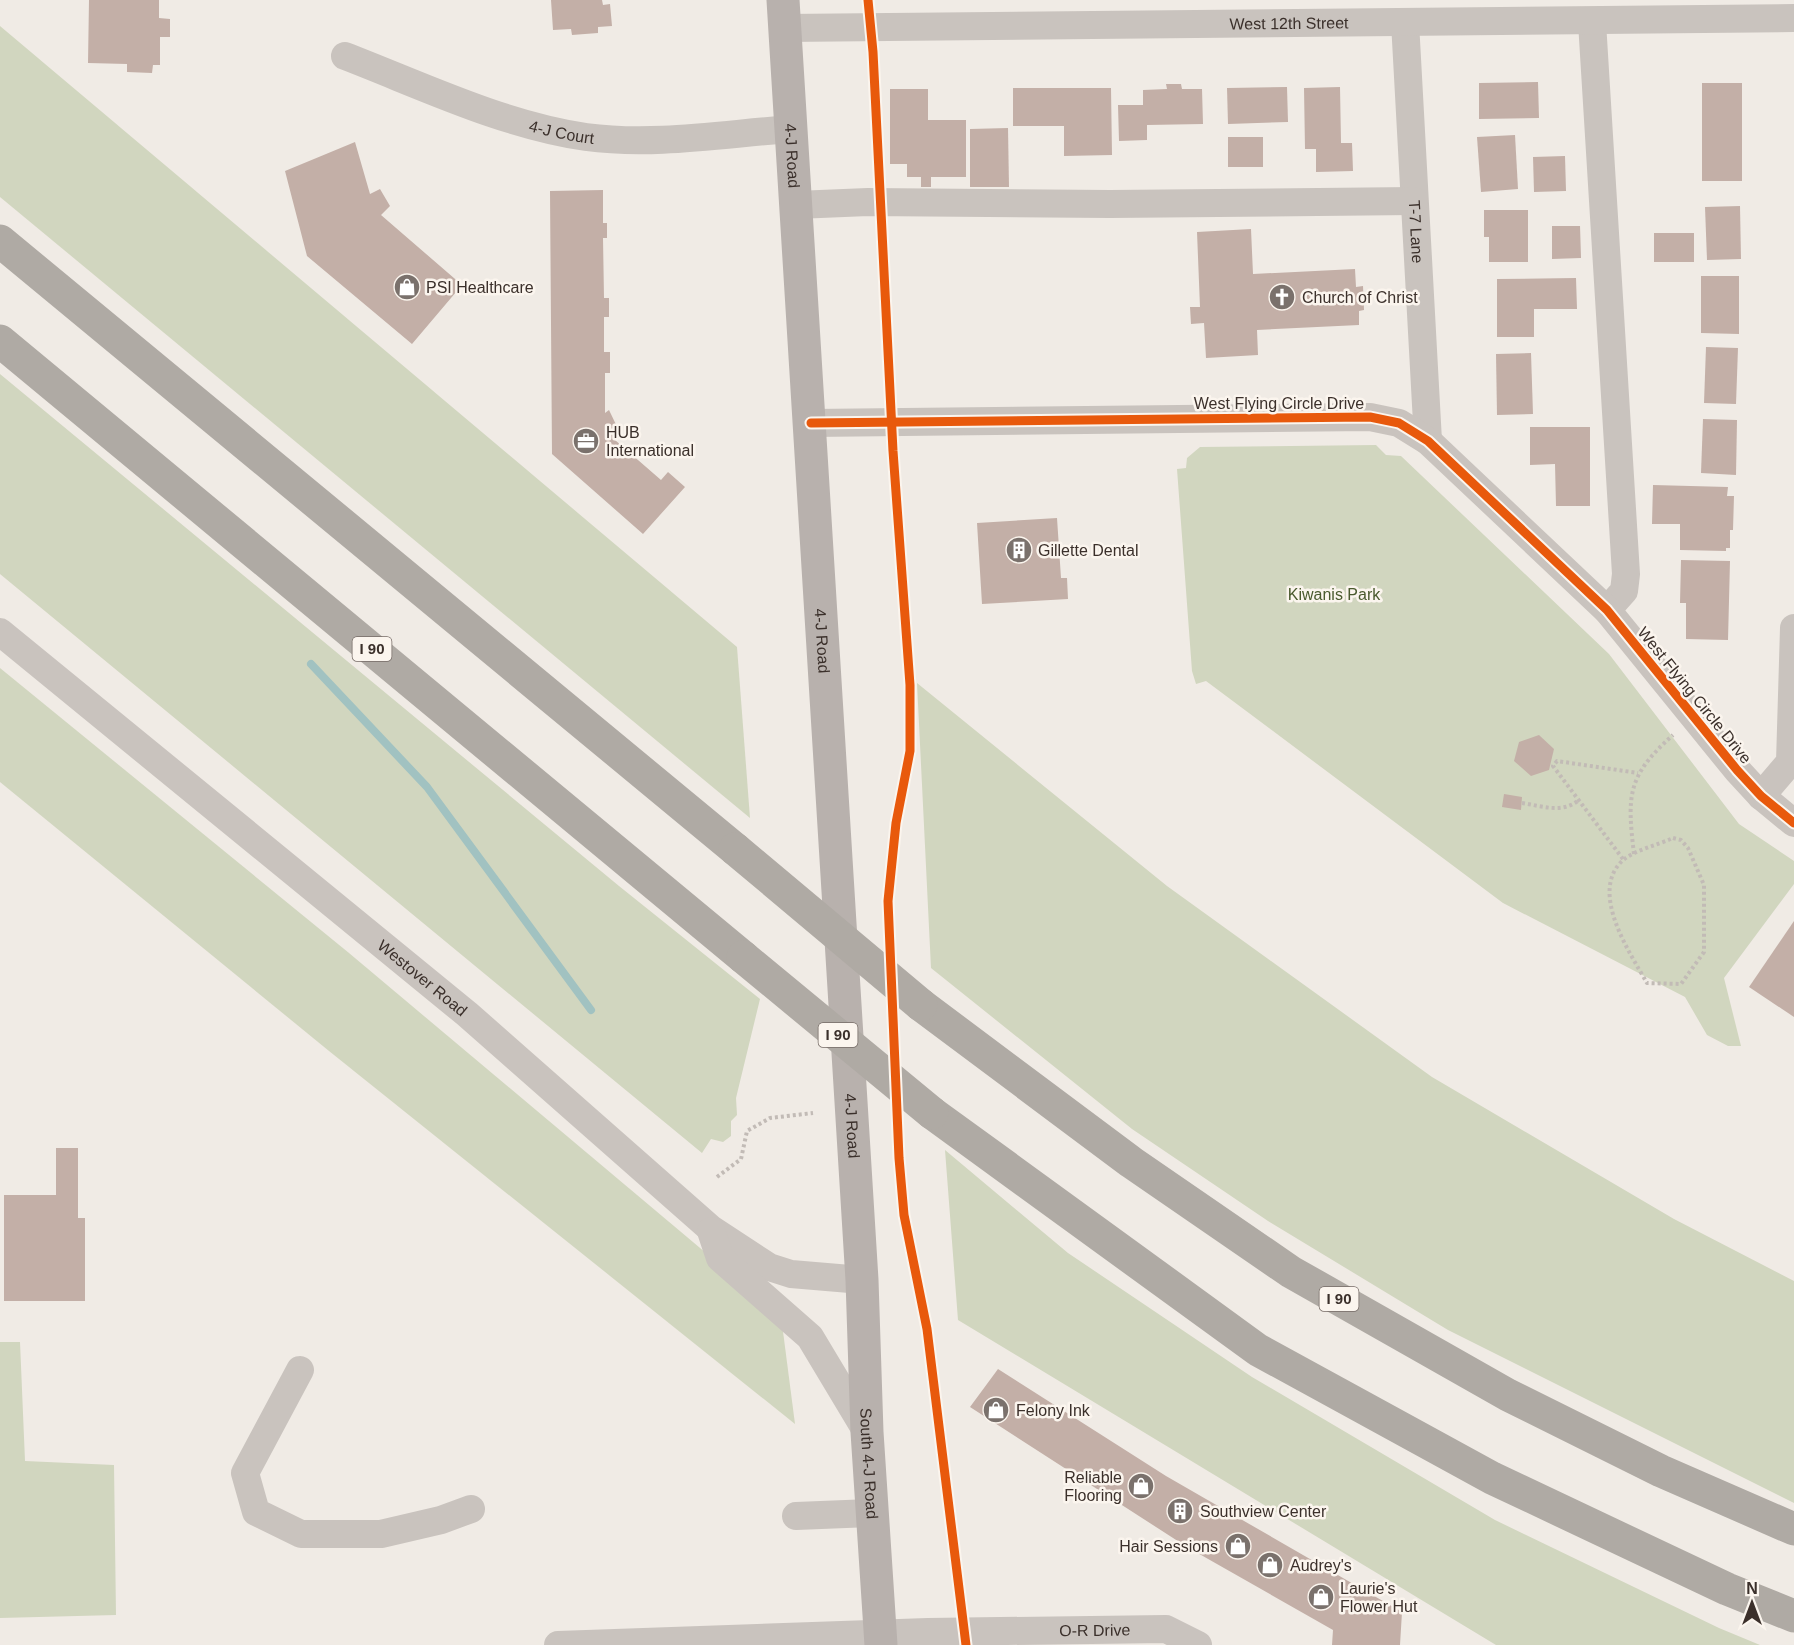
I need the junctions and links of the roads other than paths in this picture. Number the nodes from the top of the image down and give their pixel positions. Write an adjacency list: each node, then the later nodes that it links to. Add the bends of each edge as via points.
1 (1487, 10): 4 (street, West 12th Street); 5 (street, West 12th Street)
2 (784, 14): 4 (street, West 12th Street); 7 (main road, 4-J Road)
3 (1794, 18): 5 (street, West 12th Street)
4 (1405, 22): 8 (street, T-7 Lane)
5 (1592, 22): 14 (street, via 1626,574 1624,591)
6 (345, 56): 7 (street, 4-J Court, via 519,123 587,137 655,141)
7 (791, 129): 9 (main road, 4-J Road)
8 (1414, 201): 9 (street); 13 (street, T-7 Lane)
9 (796, 205): 12 (main road, 4-J Road)
10 (0, 241): 26 (highway, I 90, bridge, via 921,1005 1131,1162 1291,1272 1508,1395 1661,1472)
11 (0, 341): 27 (highway, I 90, bridge, via 932,1113 1258,1350 1492,1479)
12 (811, 423): 13 (street, West Flying Circle Drive, via 1370,417 1400,423); 20 (main road, 4-J Road)
13 (1428, 441): 14 (street, West Flying Circle Drive)
14 (1607, 610): 17 (street, West Flying Circle Drive)
15 (1794, 628): 17 (street, via 1790,762)
16 (0, 632): 19 (street, Westover Road, via 467,1014)
17 (1761, 796): 18 (street, West Flying Circle Drive)
18 (1794, 823)
19 (711, 1229): 20 (street, Westover Road, via 769,1268 791,1274); 22 (street, via 720,1258 810,1337)
20 (862, 1280): 22 (main road, South 4-J Road)
21 (300, 1370): 23 (street, via 245,1473 256,1512 301,1534 381,1534)
22 (867, 1432): 24 (main road, South 4-J Road)
23 (471, 1509)
24 (871, 1514): 25 (street); 28 (main road, South 4-J Road)
25 (796, 1516)
26 (1794, 1529)
27 (1794, 1616)
28 (881, 1639): 29 (street, O-R Drive); 31 (street, O-R Drive, via 1166,1629)
29 (612, 1644): 30 (street, O-R Drive)
30 (558, 1645)
31 (1198, 1645)

